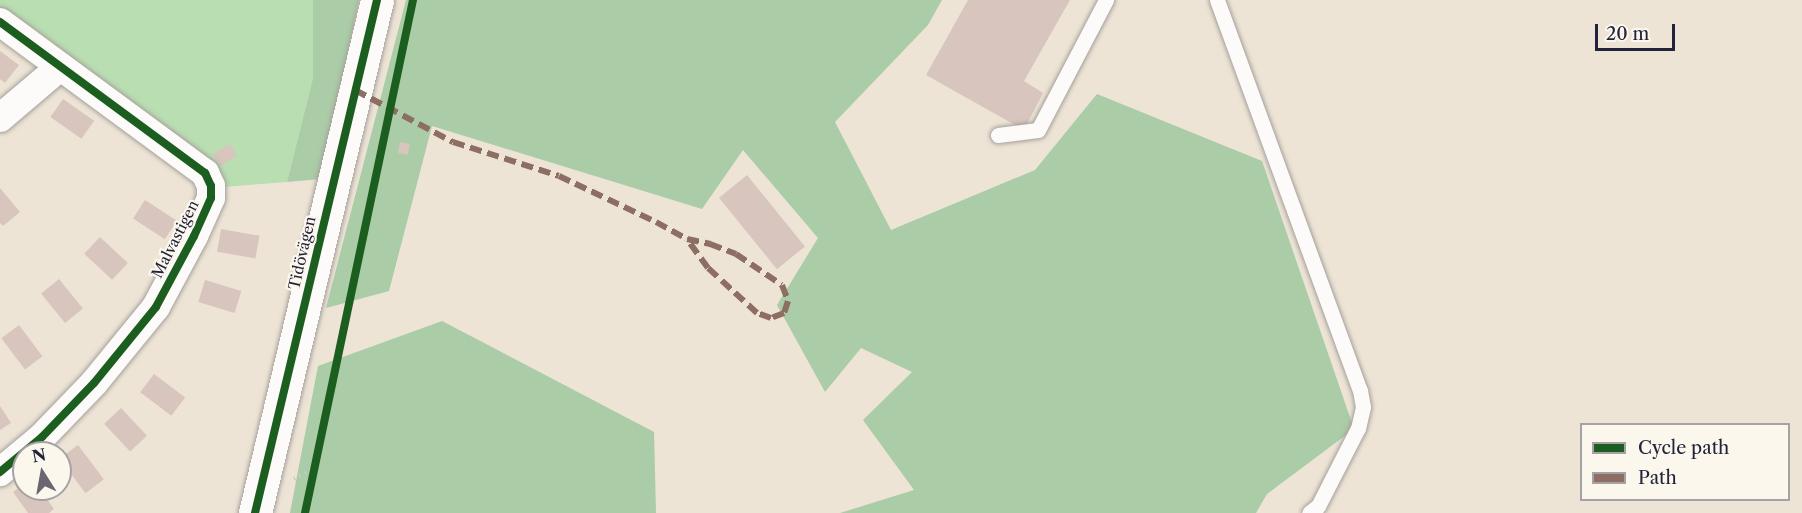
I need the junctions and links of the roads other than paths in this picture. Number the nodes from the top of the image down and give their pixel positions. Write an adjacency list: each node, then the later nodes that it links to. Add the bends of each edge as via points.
1 (377, 0): 9 (street, Tidövägen)
2 (1106, 0): 7 (lane, via 1038,130)
3 (1217, 0): 10 (lane, via 1360,390 1363,408 1358,428 1318,506)
4 (0, 22): 5 (street, Malvastigen)
5 (59, 68): 6 (street); 8 (street, Malvastigen, via 205,173 211,198 156,307 94,383 42,437)
6 (0, 118)
7 (998, 135)
8 (0, 472)
9 (255, 513)
10 (1310, 513)

